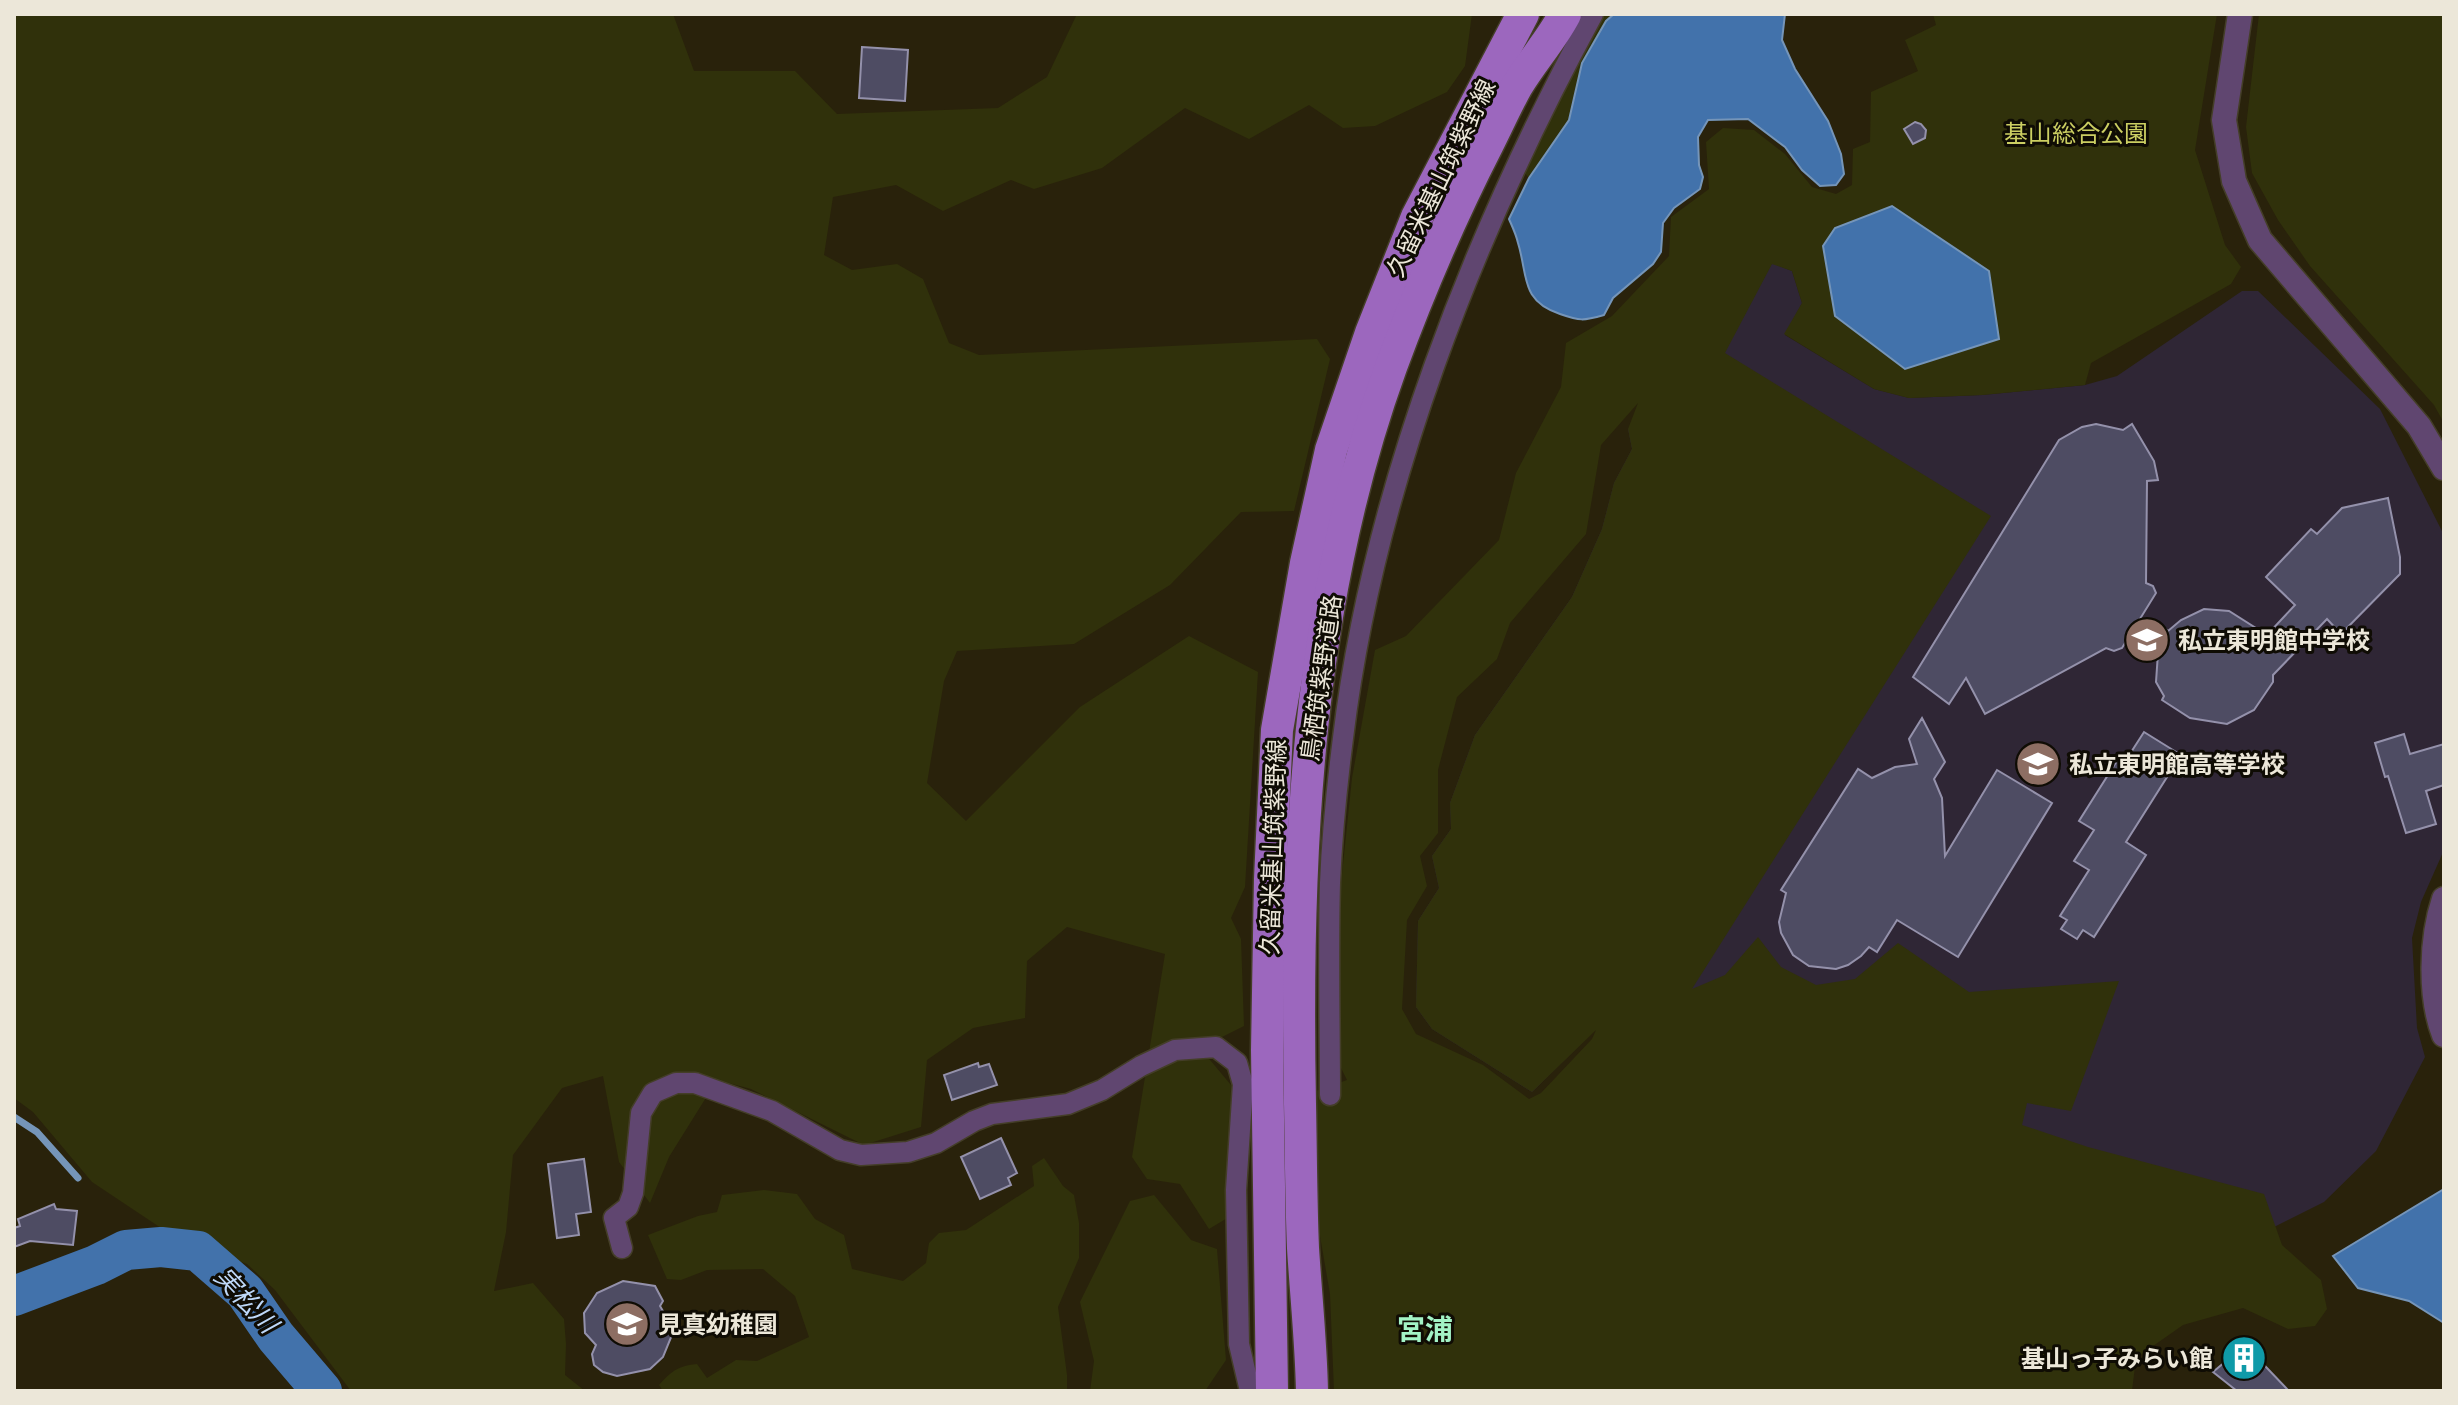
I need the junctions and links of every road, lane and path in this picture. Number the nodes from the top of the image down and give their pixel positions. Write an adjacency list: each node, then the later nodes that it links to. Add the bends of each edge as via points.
1 (1523, 14): 10 (main road, 久留米基山筑紫野線, via 1417,217 1382,304 1331,450 1306,563 1277,730)
2 (1565, 14): 11 (main road, 鳥栖筑紫野道路, via 1518,85 1426,275 1357,476 1331,594 1311,729 1300,878 1303,1248)
3 (1593, 14): 8 (street, via 1487,231 1429,382 1381,540 1343,737 1330,882)
4 (2240, 14): 5 (street, via 2224,120 2234,181 2260,240 2419,426)
5 (2444, 468)
6 (2444, 899): 7 (street, via 2432,971)
7 (2444, 1035)
8 (1330, 1095)
9 (622, 1248): 10 (street, via 614,1218 628,1207 633,1193 641,1113 653,1093 676,1083 695,1083 772,1111 840,1150 861,1155 908,1152 992,1114 1068,1104 1175,1050 1216,1047 1237,1063 1243,1084 1236,1190 1239,1344)
10 (1259, 1388)
11 (1314, 1391)

